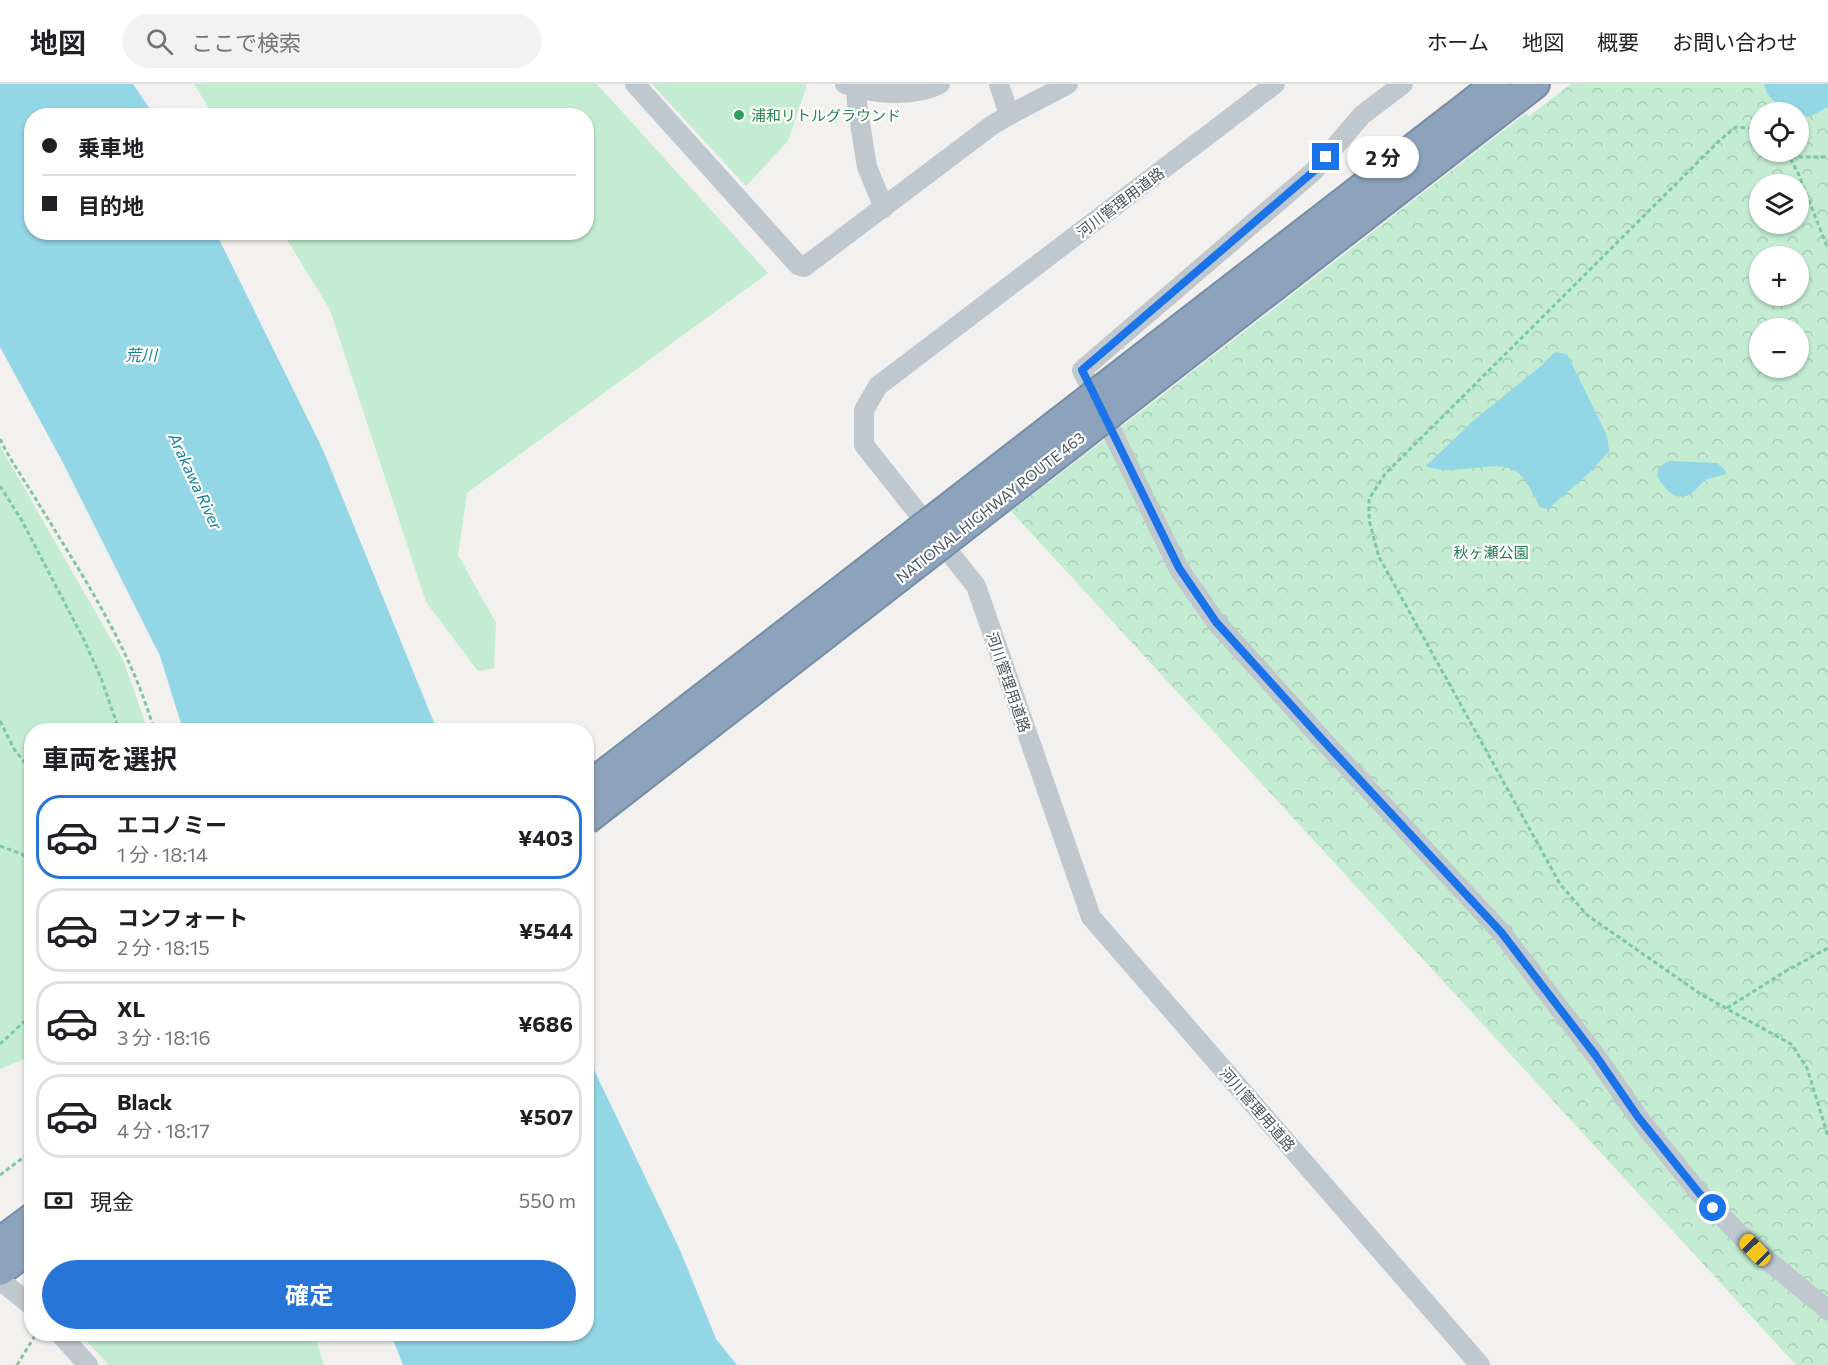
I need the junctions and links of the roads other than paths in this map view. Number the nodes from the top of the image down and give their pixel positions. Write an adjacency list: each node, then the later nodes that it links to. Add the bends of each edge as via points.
1 (635, 84): 12 (street, via 798,265 809,264)
2 (940, 84): 9 (street, via 929,90 891,93)
3 (999, 84): 10 (street)
4 (1068, 84): 10 (street)
5 (1275, 84): 24 (street, 河川管理用道路, via 878,386 864,410 864,445 975,586 1091,917)
6 (1403, 84): 21 (street, via 1362,115 1314,171 1082,370 1179,568 1216,622 1501,932 1699,1193 1755,1250)
7 (1496, 84): 11 (highway, NATIONAL HIGHWAY ROUTE 463)
8 (1535, 84): 11 (highway, NATIONAL HIGHWAY ROUTE 463)
9 (851, 86): 12 (street, via 867,167)
10 (1009, 115): 12 (street)
11 (1462, 125): 13 (highway, NATIONAL HIGHWAY ROUTE 463, bridge); 14 (highway, NATIONAL HIGHWAY ROUTE 463, bridge)
12 (884, 208)
13 (594, 782)
14 (594, 814)
15 (24, 1224): 16 (highway)
16 (0, 1242)
17 (24, 1253): 18 (highway)
18 (0, 1270)
19 (0, 1280): 20 (street)
20 (24, 1300)
21 (1828, 1310)
22 (66, 1341): 23 (street)
23 (88, 1365)
24 (1480, 1365)

